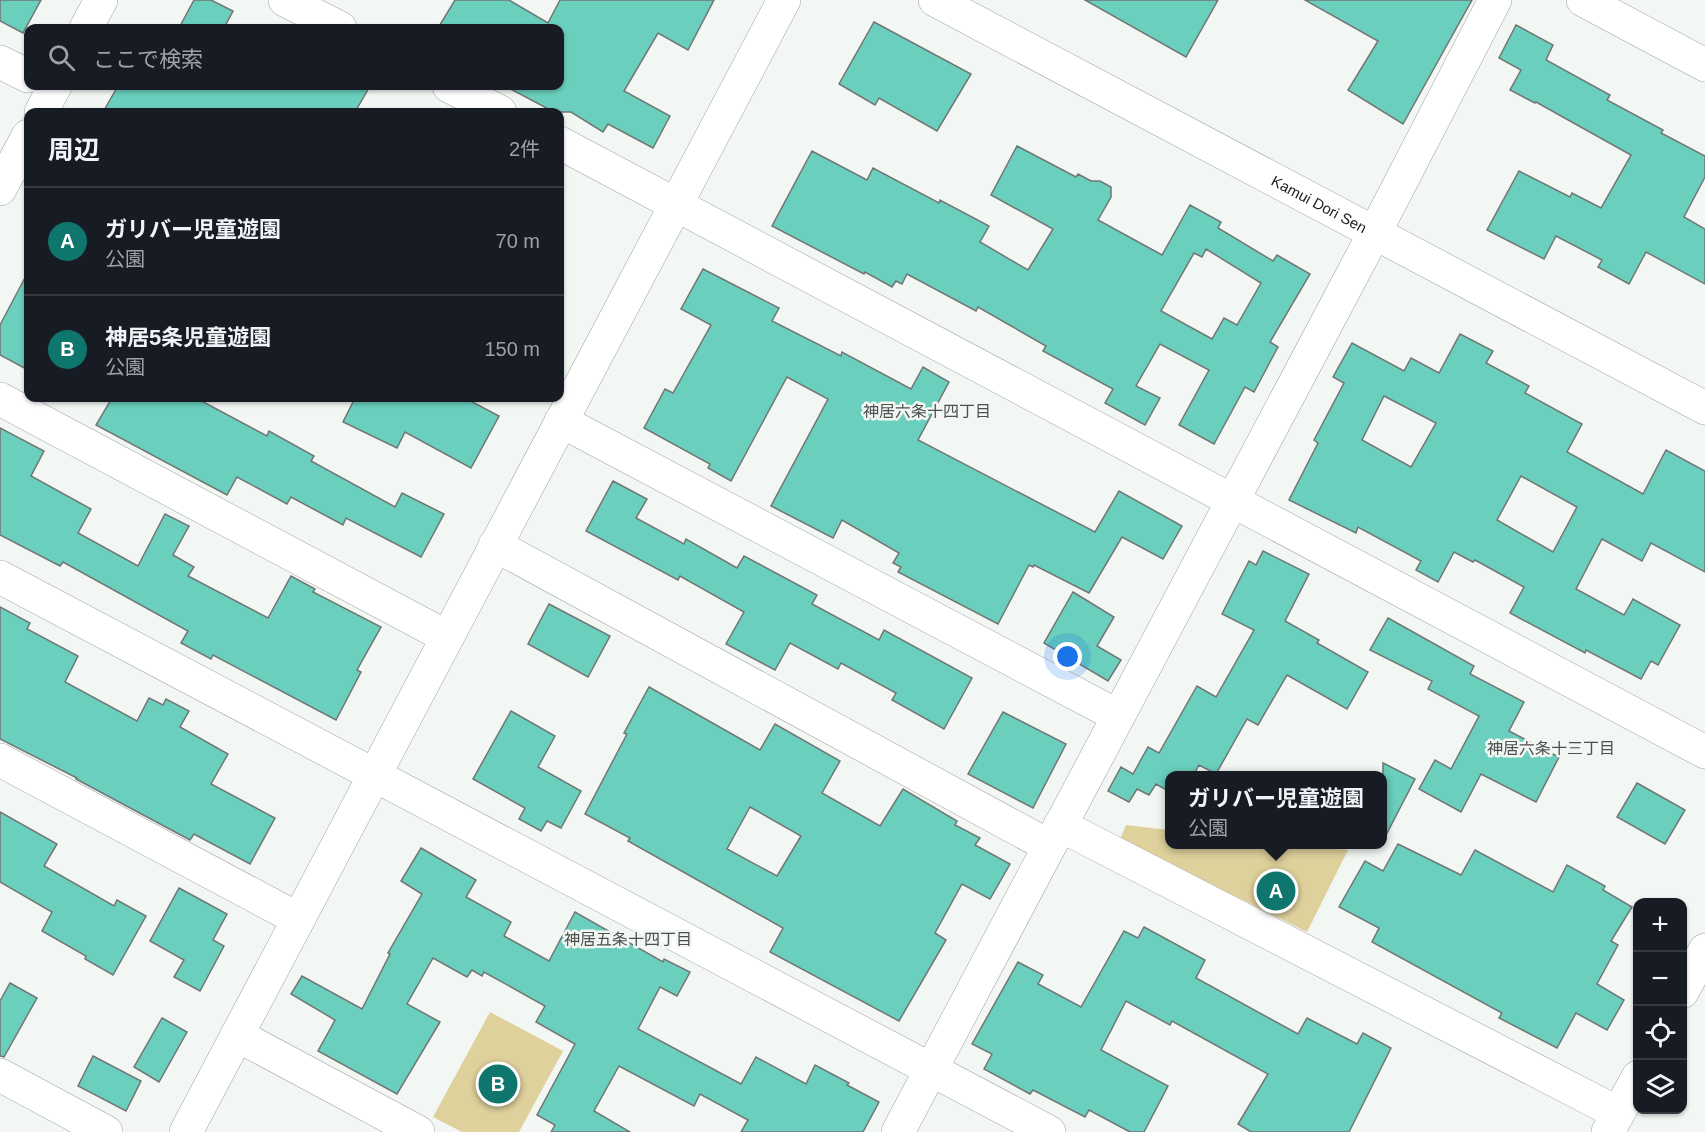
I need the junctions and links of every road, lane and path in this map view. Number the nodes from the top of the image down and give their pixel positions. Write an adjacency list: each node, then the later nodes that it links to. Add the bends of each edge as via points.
1 (101, 0): 7 (street)
2 (285, 0): 8 (street)
3 (784, 0): 17 (street)
4 (935, 0): 18 (street, Kamui Dori Sen)
5 (1495, 0): 18 (street)
6 (1582, 0): 10 (street)
7 (88, 24)
8 (332, 24)
9 (0, 62): 11 (street)
10 (1705, 65)
11 (24, 77)
12 (457, 90): 13 (street)
13 (492, 108)
14 (24, 144): 16 (street)
15 (564, 145): 17 (street)
16 (0, 189)
17 (676, 204): 20 (street); 23 (street)
18 (1375, 232): 21 (street, Kamui Dori Sen); 23 (street)
19 (0, 399): 26 (street)
20 (564, 400)
21 (1705, 408)
22 (559, 409): 24 (street); 27 (street)
23 (1232, 501): 27 (street); 28 (street)
24 (495, 545): 26 (street); 31 (street)
25 (0, 577): 30 (street)
26 (447, 637): 30 (street)
27 (1118, 716): 31 (street)
28 (1705, 752)
29 (0, 759): 32 (street)
30 (374, 775): 32 (street); 36 (street)
31 (1055, 835): 36 (street); 39 (street)
32 (298, 920): 35 (street)
33 (1705, 950): 34 (street)
34 (1687, 984)
35 (237, 1035): 41 (street); 42 (street)
36 (931, 1070): 43 (street); 44 (street)
37 (0, 1075): 40 (street)
38 (1633, 1086): 39 (street)
39 (1613, 1123)
40 (106, 1132)
41 (186, 1132)
42 (418, 1132)
43 (898, 1132)
44 (1048, 1132)

